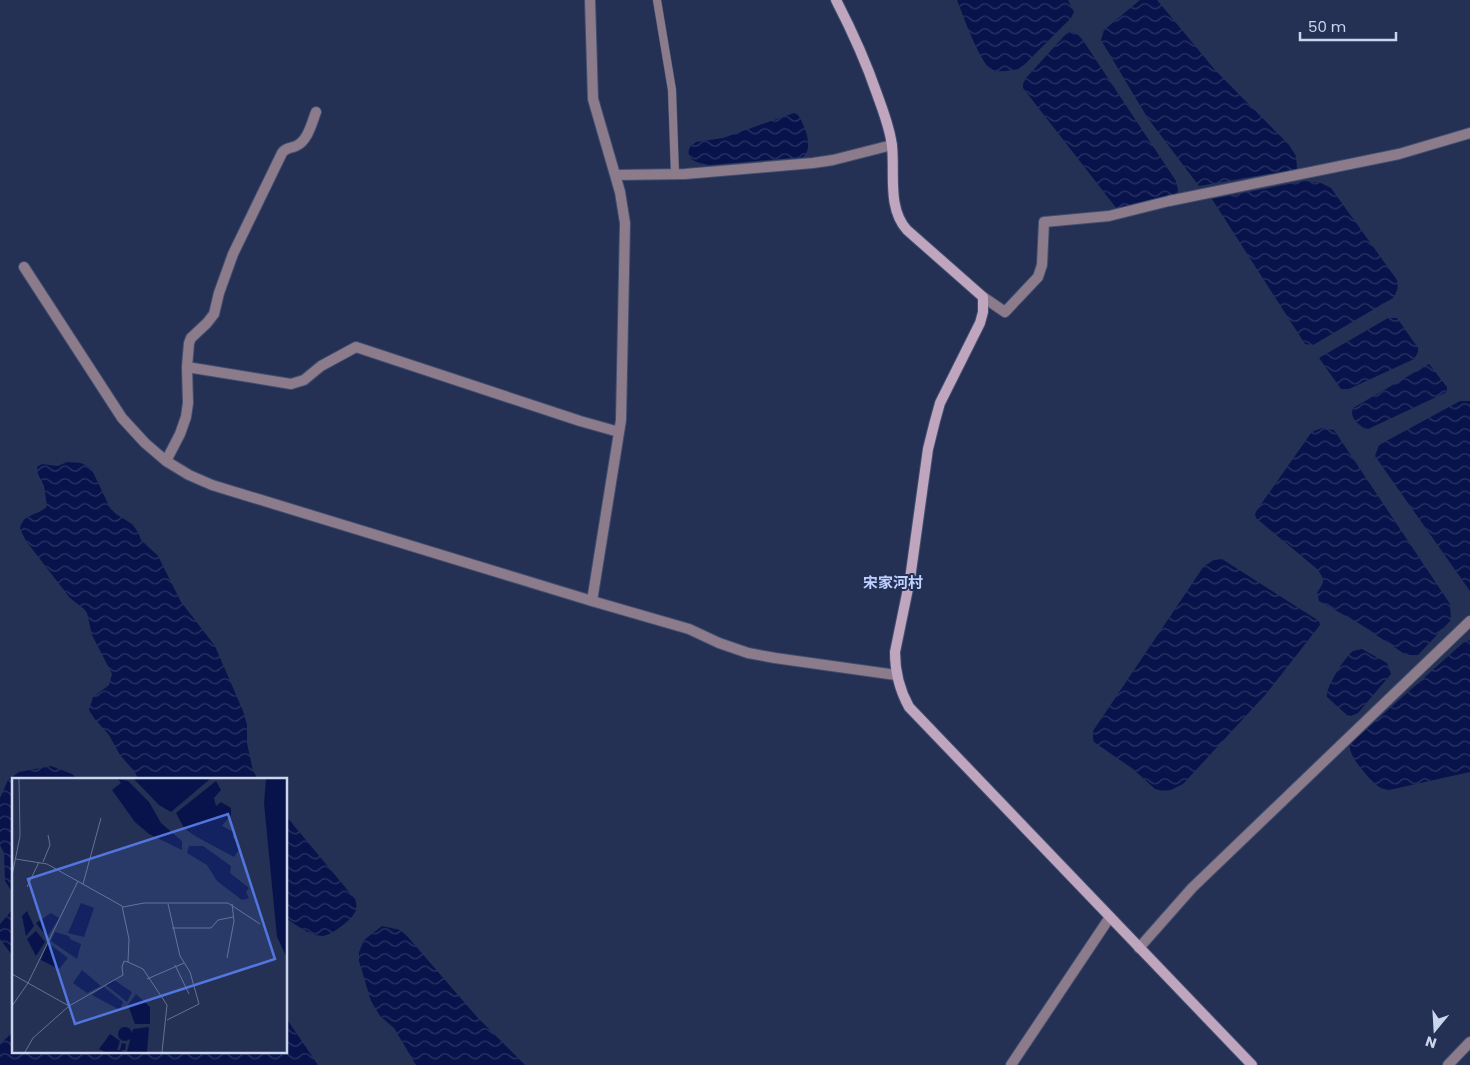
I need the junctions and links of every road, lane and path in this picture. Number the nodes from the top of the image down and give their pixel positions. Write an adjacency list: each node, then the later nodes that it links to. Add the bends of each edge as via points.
1 (590, 0): 8 (street, via 593,99)
2 (657, 0): 7 (lane, via 672,90)
3 (836, 0): 6 (street, via 871,77 887,120)
4 (316, 112): 11 (street, via 304,139 282,153 233,254 214,314 191,338)
5 (1470, 133): 10 (street, via 1399,154 1109,216 1044,222 1042,266 1035,281 1005,312)
6 (892, 145): 7 (street, via 813,163); 10 (street, via 895,207 902,224)
7 (675, 174): 8 (street)
8 (615, 175): 12 (street, via 625,223)
9 (24, 267): 13 (street, via 122,418)
10 (983, 297): 16 (street, via 980,323 940,403 928,449 910,579 895,652)
11 (187, 367): 12 (street, via 291,384 304,380 356,347); 13 (street, via 186,417)
12 (619, 432): 14 (street)
13 (166, 461): 14 (street, via 212,485)
14 (592, 601): 16 (street, via 689,629 748,652)
15 (1470, 621): 18 (street, via 1192,888)
16 (896, 675): 17 (street, via 909,707)
17 (1110, 917): 18 (street); 20 (street)
18 (1139, 948): 21 (street)
19 (1470, 1042): 22 (street)
20 (1011, 1065)
21 (1252, 1065)
22 (1448, 1065)

